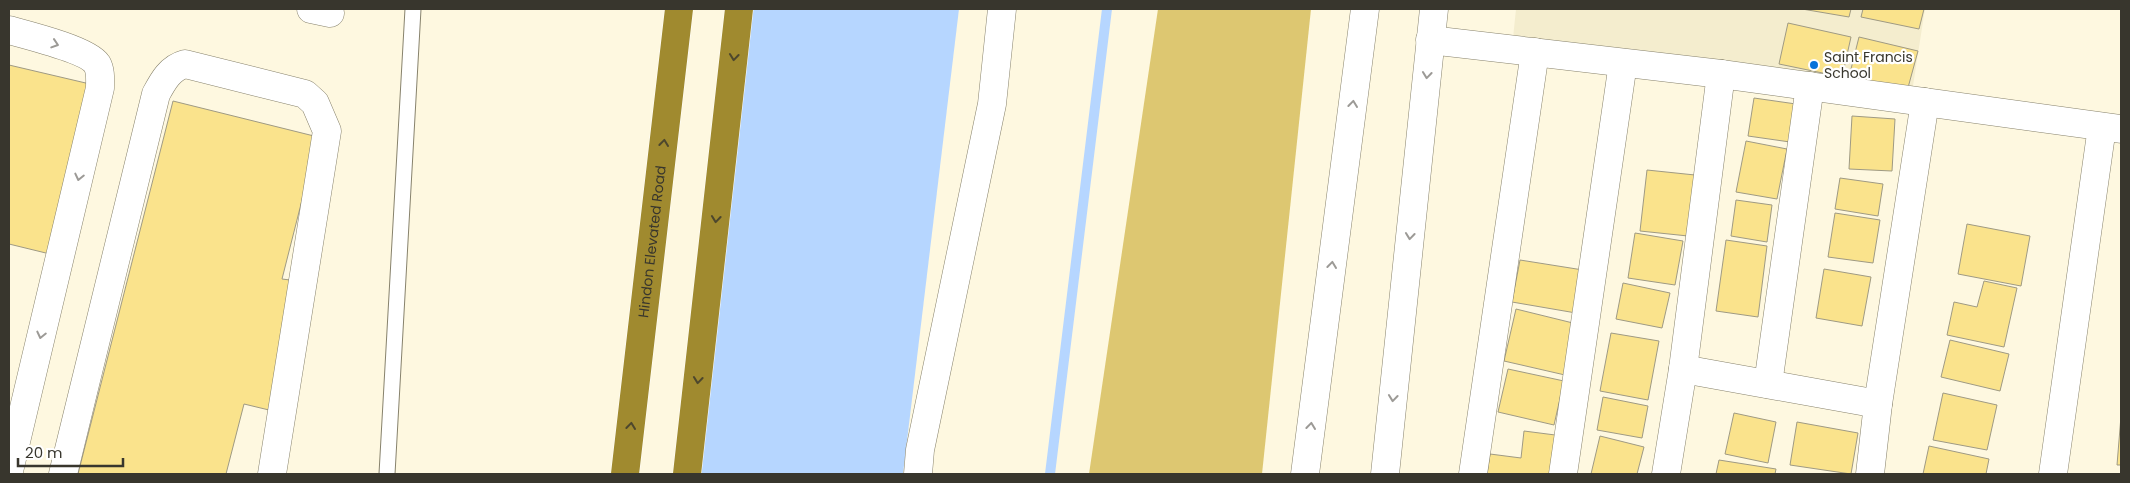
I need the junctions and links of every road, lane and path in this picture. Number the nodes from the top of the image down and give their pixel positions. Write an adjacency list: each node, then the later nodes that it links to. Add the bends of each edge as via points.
1 (413, 9): 21 (lane)
2 (679, 9): 22 (highway, Hindon Elevated Road, one-way to 2)
3 (739, 9): 23 (highway, one-way to 23)
4 (1002, 9): 24 (street, via 992,104 920,450)
5 (1365, 9): 25 (street, one-way to 5)
6 (1434, 9): 8 (street)
7 (9, 30): 18 (street, one-way to 18, via 84,53 100,71 100,88)
8 (1430, 40): 9 (street); 26 (street, one-way to 26)
9 (1535, 52): 10 (street); 27 (street)
10 (1623, 62): 11 (street); 28 (street)
11 (1721, 74): 12 (street); 15 (street)
12 (1810, 86): 13 (street); 16 (street)
13 (1926, 102): 14 (street); 17 (street)
14 (2111, 128): 31 (street)
15 (1682, 369): 16 (street); 29 (street)
16 (1768, 384): 17 (street)
17 (1878, 404): 30 (street)
18 (9, 471)
19 (63, 474): 20 (street, via 156,94 170,73 185,64 305,94 315,103 328,131)
20 (272, 474)
21 (387, 474)
22 (625, 474)
23 (687, 474)
24 (918, 474)
25 (1305, 474)
26 (1385, 474)
27 (1473, 474)
28 (1563, 474)
29 (1666, 474)
30 (1870, 474)
31 (2053, 474)

